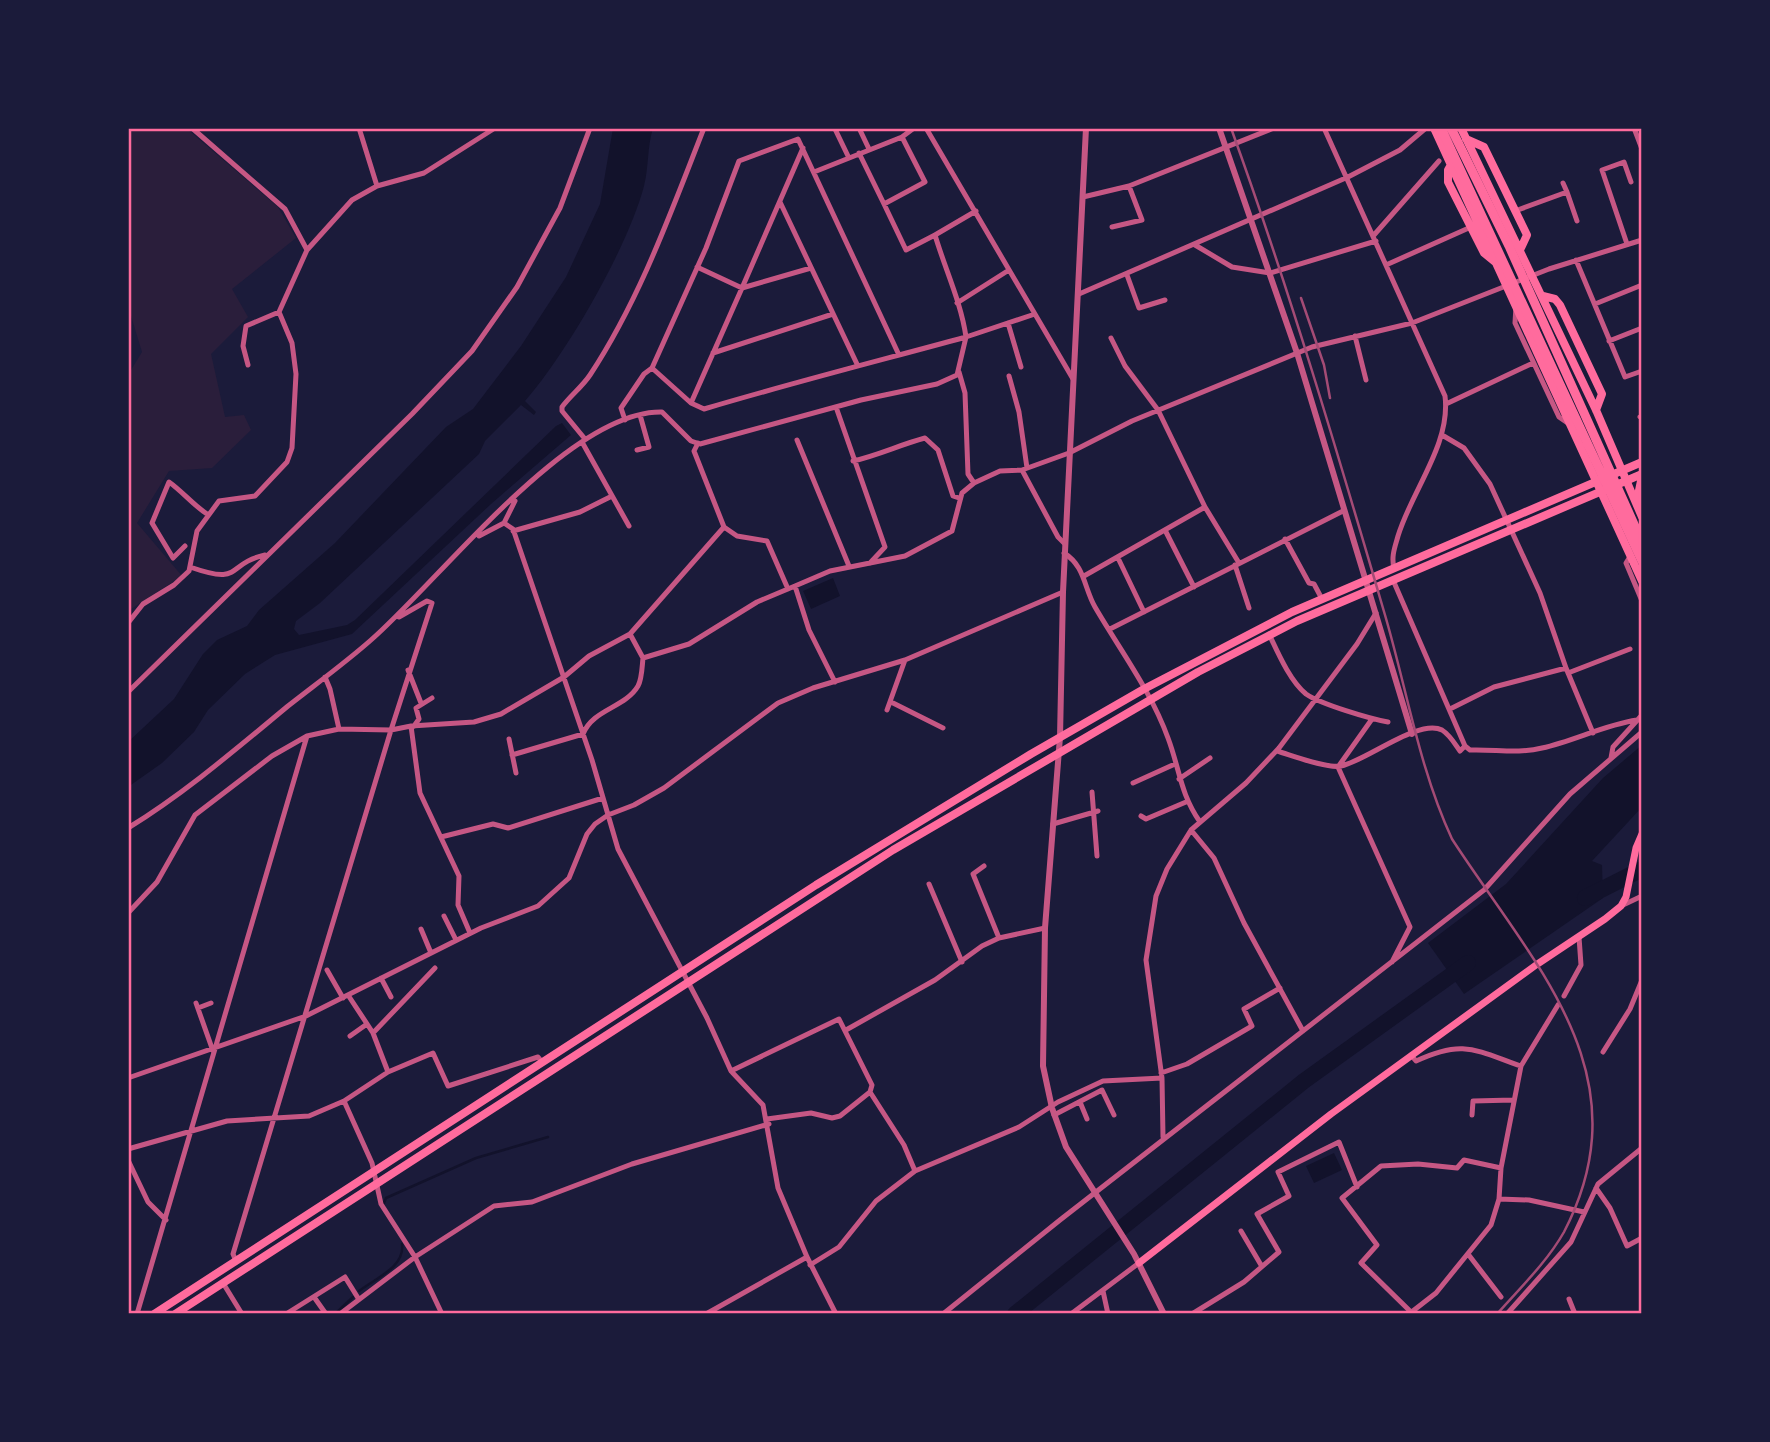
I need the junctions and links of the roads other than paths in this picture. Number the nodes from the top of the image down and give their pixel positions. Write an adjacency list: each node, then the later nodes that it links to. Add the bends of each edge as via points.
1 (192, 128): 51 (street, via 285,209)
2 (359, 128): 34 (street)
3 (495, 128): 34 (street, via 424,173)
4 (590, 128): 136 (street, via 560,208 517,287 472,351)
5 (704, 128): 101 (street, via 637,290 589,376 562,407)
6 (835, 128): 27 (street)
7 (859, 128): 24 (street)
8 (914, 128): 20 (street)
9 (926, 128): 40 (street)
10 (1086, 128): 37 (street)
11 (1219, 128): 22 (street)
12 (1274, 128): 22 (street)
13 (1324, 128): 31 (street)
14 (1426, 128): 31 (street, via 1400,150)
15 (1434, 128): 29 (main road)
16 (1441, 128): 139 (highway)
17 (1451, 128): 131 (highway)
18 (1461, 128): 21 (main road)
19 (1634, 128): 25 (street)
20 (902, 137): 24 (street); 39 (street, via 925,182)
21 (1466, 139): 41 (main road, via 1484,147); 52 (main road)
22 (1225, 146): 35 (street); 42 (street)
23 (803, 149): 30 (street); 38 (street); 56 (street, via 798,139 739,161)
24 (869, 149): 26 (street)
25 (1642, 149)
26 (859, 153): 27 (street); 39 (street)
27 (848, 156): 30 (street)
28 (1439, 161): 47 (street)
29 (1452, 163): 45 (main road, via 1448,182); 54 (main road)
30 (814, 172): 82 (street)
31 (1348, 177): 42 (street); 47 (street)
32 (1631, 182): 49 (street, via 1624,162 1602,170)
33 (1563, 183): 36 (street)
34 (377, 186): 51 (street, via 352,201)
35 (1129, 186): 37 (street); 44 (street, via 1142,220)
36 (1567, 192): 41 (street); 43 (street)
37 (1083, 197): 65 (street)
38 (780, 202): 57 (street); 64 (street)
39 (884, 204): 46 (street, via 906,250)
40 (976, 211): 46 (street); 58 (street)
41 (1515, 211): 52 (main road, via 1527,235)
42 (1252, 218): 50 (street); 59 (street)
43 (1577, 221)
44 (1112, 227)
45 (1471, 227): 54 (main road, via 1484,253); 55 (street)
46 (935, 235): 67 (street)
47 (1375, 238): 55 (street); 59 (street)
48 (1642, 240): 49 (street)
49 (1627, 244): 53 (street)
50 (1194, 245): 59 (street, via 1232,267); 60 (street)
51 (307, 250): 70 (street)
52 (1520, 250): 61 (main road)
53 (1576, 260): 61 (street); 69 (street)
54 (1498, 264): 62 (main road)
55 (1386, 265): 74 (street)
56 (697, 267): 64 (street); 87 (street)
57 (811, 268): 64 (street); 71 (street)
58 (1009, 270): 67 (street); 72 (street)
59 (1270, 273): 81 (street)
60 (1127, 275): 65 (street); 66 (street, via 1139,308)
61 (1532, 275): 62 (street); 109 (main road)
62 (1508, 285): 68 (main road); 74 (street)
63 (1642, 285): 69 (street)
64 (742, 288): 80 (street)
65 (1079, 294): 92 (street)
66 (1165, 300)
67 (957, 303): 77 (street)
68 (1517, 304): 83 (street, via 1515,323); 99 (main road)
69 (1595, 304): 79 (street)
70 (279, 312): 85 (street, via 246,326 243,346); 121 (street, via 292,343 296,374 292,448 287,462 255,496 219,501)
71 (833, 314): 80 (street); 84 (street)
72 (1035, 314): 73 (street); 92 (street)
73 (1008, 323): 77 (street); 86 (street)
74 (1412, 323): 76 (street); 94 (street)
75 (1642, 328): 79 (street)
76 (1355, 336): 81 (street); 91 (street)
77 (966, 337): 82 (street); 89 (street)
78 (1111, 338): 96 (street, via 1125,366)
79 (1609, 341): 88 (street, via 1625,377)
80 (713, 353): 93 (street)
81 (1297, 353): 96 (street); 120 (street)
82 (900, 355): 84 (street)
83 (1533, 363): 94 (street); 99 (street, via 1559,417)
84 (857, 364): 93 (street, via 704,409)
85 (248, 365)
86 (1021, 367)
87 (652, 368): 93 (street); 98 (street, via 621,408)
88 (1642, 370)
89 (959, 372): 95 (street, via 937,384); 113 (street, via 965,393 968,474)
90 (1009, 376): 108 (street, via 1019,412)
91 (1366, 380)
92 (1074, 382): 105 (street)
93 (691, 403)
94 (1446, 404): 100 (street)
95 (836, 407): 103 (street); 106 (street)
96 (1158, 410): 105 (street); 119 (street)
97 (640, 415): 98 (street); 103 (street, via 662,412); 104 (street, via 649,447)
98 (625, 419): 101 (street)
99 (1574, 427): 111 (main road)
100 (1442, 435): 123 (street, via 1464,448 1477,464); 144 (street, via 1403,520 1393,553)
101 (584, 440): 115 (street); 116 (street)
102 (797, 440): 142 (street)
103 (698, 443): 126 (street, via 694,451)
104 (637, 450)
105 (1069, 453): 108 (street); 133 (street)
106 (853, 461): 117 (street, via 887,454 893,446 925,438 938,450 953,496); 140 (street, via 885,547)
107 (1642, 462): 109 (main road)
108 (1025, 469): 113 (street, via 1000,471); 133 (street)
109 (1622, 470): 111 (main road); 112 (main road)
110 (1642, 475): 112 (main road); 118 (main road)
111 (1598, 480): 114 (main road); 123 (main road)
112 (1626, 481): 114 (main road); 118 (main road)
113 (974, 482): 117 (street)
114 (1603, 491): 127 (main road); 137 (main road)
115 (517, 496): 124 (street); 132 (street)
116 (612, 496): 125 (street); 128 (street, via 580,512)
117 (959, 498): 140 (street, via 951,531 905,556)
118 (1637, 505): 122 (main road)
119 (1205, 507): 129 (street); 141 (street)
120 (1343, 511): 130 (street); 146 (street)
121 (207, 514): 134 (street, via 169,482 152,523 173,558); 143 (street, via 197,531)
122 (1642, 517)
123 (1507, 520): 127 (street); 144 (main road)
124 (504, 523): 128 (street); 132 (street)
125 (629, 526)
126 (724, 527): 150 (street, via 737,536 767,541); 161 (street)
127 (1513, 530): 147 (main road); 167 (street)
128 (513, 531): 169 (street)
129 (1166, 531): 138 (street); 149 (street)
130 (1285, 539): 141 (street); 153 (street)
131 (1642, 542)
132 (468, 543): 158 (street)
133 (1065, 544): 135 (street)
134 (185, 546)
135 (1065, 553): 145 (street); 152 (street)
136 (265, 555): 143 (street, via 254,557 230,575); 172 (street)
137 (1631, 555): 148 (main road); 154 (street, via 1627,567)
138 (1118, 558): 145 (street); 156 (street)
139 (1642, 561)
140 (870, 563): 142 (street)
141 (1237, 564): 149 (street); 155 (street)
142 (849, 566): 150 (street)
143 (190, 567): 159 (street, via 174,585 137,609)
144 (1394, 568): 146 (main road)
145 (1084, 576): 160 (street, via 1094,605)
146 (1364, 580): 151 (street); 153 (main road)
147 (1393, 580): 151 (main road); 178 (street)
148 (1642, 581)
149 (1194, 587): 156 (street)
150 (792, 588): 164 (street, via 757,602 706,636); 170 (street)
151 (1367, 590): 157 (street); 162 (main road)
152 (1063, 592): 165 (street); 192 (street)
153 (1322, 598): 171 (main road)
154 (1642, 601)
155 (1249, 608)
156 (1144, 612): 160 (street)
157 (1376, 613): 173 (street); 190 (street)
158 (394, 619): 166 (street, via 427,601 432,603); 168 (street)
159 (128, 623)
160 (1110, 629): 171 (street)
161 (630, 634): 164 (street); 169 (street, via 589,656)
162 (1269, 634): 173 (street, via 1293,678); 175 (main road)
163 (1630, 649): 167 (street)
164 (643, 658): 189 (street, via 639,685 592,719)
165 (905, 660): 170 (street); 176 (street)
166 (408, 670): 177 (street); 186 (street)
167 (1567, 670): 178 (street, via 1494,688); 188 (street)
168 (325, 677): 185 (street); 213 (street, via 204,775)
169 (564, 677): 183 (street, via 501,714 474,722); 189 (street)
170 (835, 682): 209 (street, via 778,703 664,788)
171 (1143, 689): 175 (street); 192 (main road)
172 (128, 692)
173 (1315, 697): 181 (street); 195 (street)
174 (432, 698): 177 (street)
175 (1150, 701): 197 (main road); 200 (street)
176 (891, 702): 179 (street); 184 (street)
177 (421, 703): 183 (street, via 416,708 419,719)
178 (1450, 709): 194 (street)
179 (887, 710)
180 (1640, 718): 188 (street); 199 (street, via 1613,747)
181 (1372, 719): 182 (street); 201 (street)
182 (1388, 722)
183 (412, 726): 186 (street); 216 (street, via 420,793)
184 (943, 728)
185 (339, 729): 186 (street); 191 (street)
186 (391, 730): 245 (street)
187 (1642, 732): 199 (street)
188 (1593, 733): 194 (street, via 1516,752)
189 (583, 734): 196 (street); 206 (street)
190 (1412, 734): 194 (street, via 1439,729 1460,751); 201 (street)
191 (307, 736): 222 (street, via 272,756 195,815 157,882); 251 (street)
192 (1060, 737): 197 (street); 235 (main road)
193 (509, 739): 196 (street)
194 (1465, 746)
195 (1277, 751): 201 (street); 211 (street)
196 (512, 755): 202 (street)
197 (1058, 755): 212 (street); 238 (main road, via 893,850)
198 (1210, 758): 203 (street)
199 (1611, 758): 232 (street, via 1548,817 1493,882)
200 (1175, 764): 203 (street); 204 (street)
201 (1338, 767): 232 (street, via 1410,927)
202 (516, 774)
203 (1179, 779): 207 (street)
204 (1133, 783)
205 (1092, 792): 208 (street)
206 (603, 798): 209 (street); 216 (street, via 508,828 493,824)
207 (1186, 802): 210 (street, via 1146,819); 211 (street)
208 (1096, 813): 212 (street); 217 (street)
209 (608, 815): 226 (street, via 592,828 569,878 548,900); 235 (street, via 618,849)
210 (1141, 816)
211 (1200, 822): 214 (street)
212 (1053, 824): 224 (street)
213 (128, 828)
214 (1191, 830): 239 (street, via 1214,858); 258 (street, via 1156,896 1146,960)
215 (1642, 834): 221 (main road)
216 (441, 837): 226 (street, via 458,876 458,905)
217 (1097, 856)
218 (984, 866): 228 (street, via 973,874)
219 (929, 884): 231 (street)
220 (1642, 896): 221 (street)
221 (1621, 906): 227 (main road)
222 (128, 913)
223 (444, 916): 229 (street)
224 (1045, 928): 228 (street); 264 (street, via 1041,1036)
225 (421, 929): 230 (street)
226 (470, 933): 229 (street)
227 (1579, 937): 240 (street, via 1581,965); 253 (main road)
228 (999, 938): 231 (street)
229 (456, 940): 230 (street)
230 (431, 953): 236 (street)
231 (962, 962): 247 (street)
232 (1392, 962): 248 (street)
233 (435, 968): 249 (street)
234 (327, 970): 241 (street)
235 (682, 971): 238 (street); 254 (main road)
236 (381, 978): 241 (street); 242 (street)
237 (1642, 980): 252 (street)
238 (688, 982): 256 (street); 280 (main road)
239 (1280, 988): 248 (street); 258 (street, via 1244,1009 1252,1026)
240 (1564, 996)
241 (345, 997): 245 (street); 246 (street)
242 (391, 997)
243 (211, 1003): 251 (street, via 197,1006)
244 (1558, 1005): 255 (street)
245 (306, 1016): 251 (street); 267 (street)
246 (367, 1024): 249 (street); 250 (street)
247 (846, 1030): 256 (street, via 835,1019); 260 (street, via 872,1085)
248 (1303, 1031): 271 (street)
249 (373, 1033): 257 (street)
250 (350, 1037)
251 (214, 1050): 259 (street); 270 (street)
252 (1603, 1052)
253 (1411, 1055): 255 (street, via 1416,1061 1463,1046); 275 (main road)
254 (542, 1062): 257 (street, via 538,1057 448,1086 433,1053); 277 (main road)
255 (1521, 1066): 261 (street)
256 (731, 1071): 269 (street, via 763,1105)
257 (388, 1072): 262 (street)
258 (1161, 1076): 264 (street, via 1103,1081 1058,1102); 271 (street)
259 (128, 1078)
260 (870, 1093): 269 (street, via 840,1116 811,1113); 278 (street)
261 (1513, 1100): 266 (street, via 1473,1101); 276 (street)
262 (344, 1101): 267 (street, via 309,1116); 277 (street)
263 (1080, 1102): 264 (street); 265 (street, via 1101,1090); 268 (street)
264 (1053, 1112): 278 (street); 283 (street, via 1066,1147)
265 (1114, 1115)
266 (1472, 1115)
267 (275, 1118): 270 (street, via 227,1121); 292 (street, via 233,1254)
268 (1087, 1119)
269 (768, 1121): 290 (street, via 532,1202 494,1206); 291 (street, via 775,1177)
270 (191, 1130): 273 (street); 286 (street)
271 (1162, 1140): 283 (street)
272 (1642, 1148): 282 (street)
273 (128, 1149)
274 (128, 1160): 286 (street, via 148,1202)
275 (1269, 1161): 279 (street); 293 (main road)
276 (1500, 1168): 281 (street, via 1464,1160 1457,1168 1381,1167); 284 (street)
277 (374, 1171): 280 (street); 292 (main road)
278 (915, 1171): 294 (street, via 876,1201 839,1247)
279 (1278, 1172): 281 (street, via 1339,1142); 295 (street, via 1289,1196 1257,1214 1279,1252)
280 (377, 1183): 290 (street, via 381,1204); 296 (main road)
281 (1357, 1187): 317 (street, via 1342,1198 1377,1245 1361,1264)
282 (1596, 1188): 285 (street); 288 (street, via 1611,1208 1627,1247)
283 (1096, 1196): 293 (street); 312 (street)
284 (1499, 1199): 285 (street, via 1529,1200); 289 (street, via 1491,1225)
285 (1584, 1212): 318 (street, via 1559,1258)
286 (166, 1220): 302 (street)
287 (1241, 1231): 295 (street)
288 (1642, 1238)
289 (1468, 1254): 299 (street); 317 (street, via 1436,1293)
290 (415, 1257): 300 (street); 309 (street)
291 (807, 1257): 294 (street); 310 (street)
292 (236, 1261): 303 (main road)
293 (1139, 1263): 297 (street); 315 (street)
294 (810, 1265): 311 (street)
295 (1261, 1265): 316 (street, via 1244,1282)
296 (223, 1283): 304 (main road); 305 (street)
297 (1103, 1291): 313 (street); 314 (street)
298 (314, 1297): 300 (street, via 345,1277); 306 (street); 307 (street)
299 (1502, 1297)
300 (358, 1298): 308 (street)
301 (1569, 1299): 319 (street)
302 (137, 1314)
303 (154, 1314)
304 (175, 1314)
305 (242, 1314)
306 (286, 1314)
307 (326, 1314)
308 (340, 1314)
309 (442, 1314)
310 (706, 1314)
311 (836, 1314)
312 (943, 1314)
313 (1071, 1314)
314 (1108, 1314)
315 (1164, 1314)
316 (1192, 1314)
317 (1410, 1314)
318 (1507, 1314)
319 (1575, 1314)

